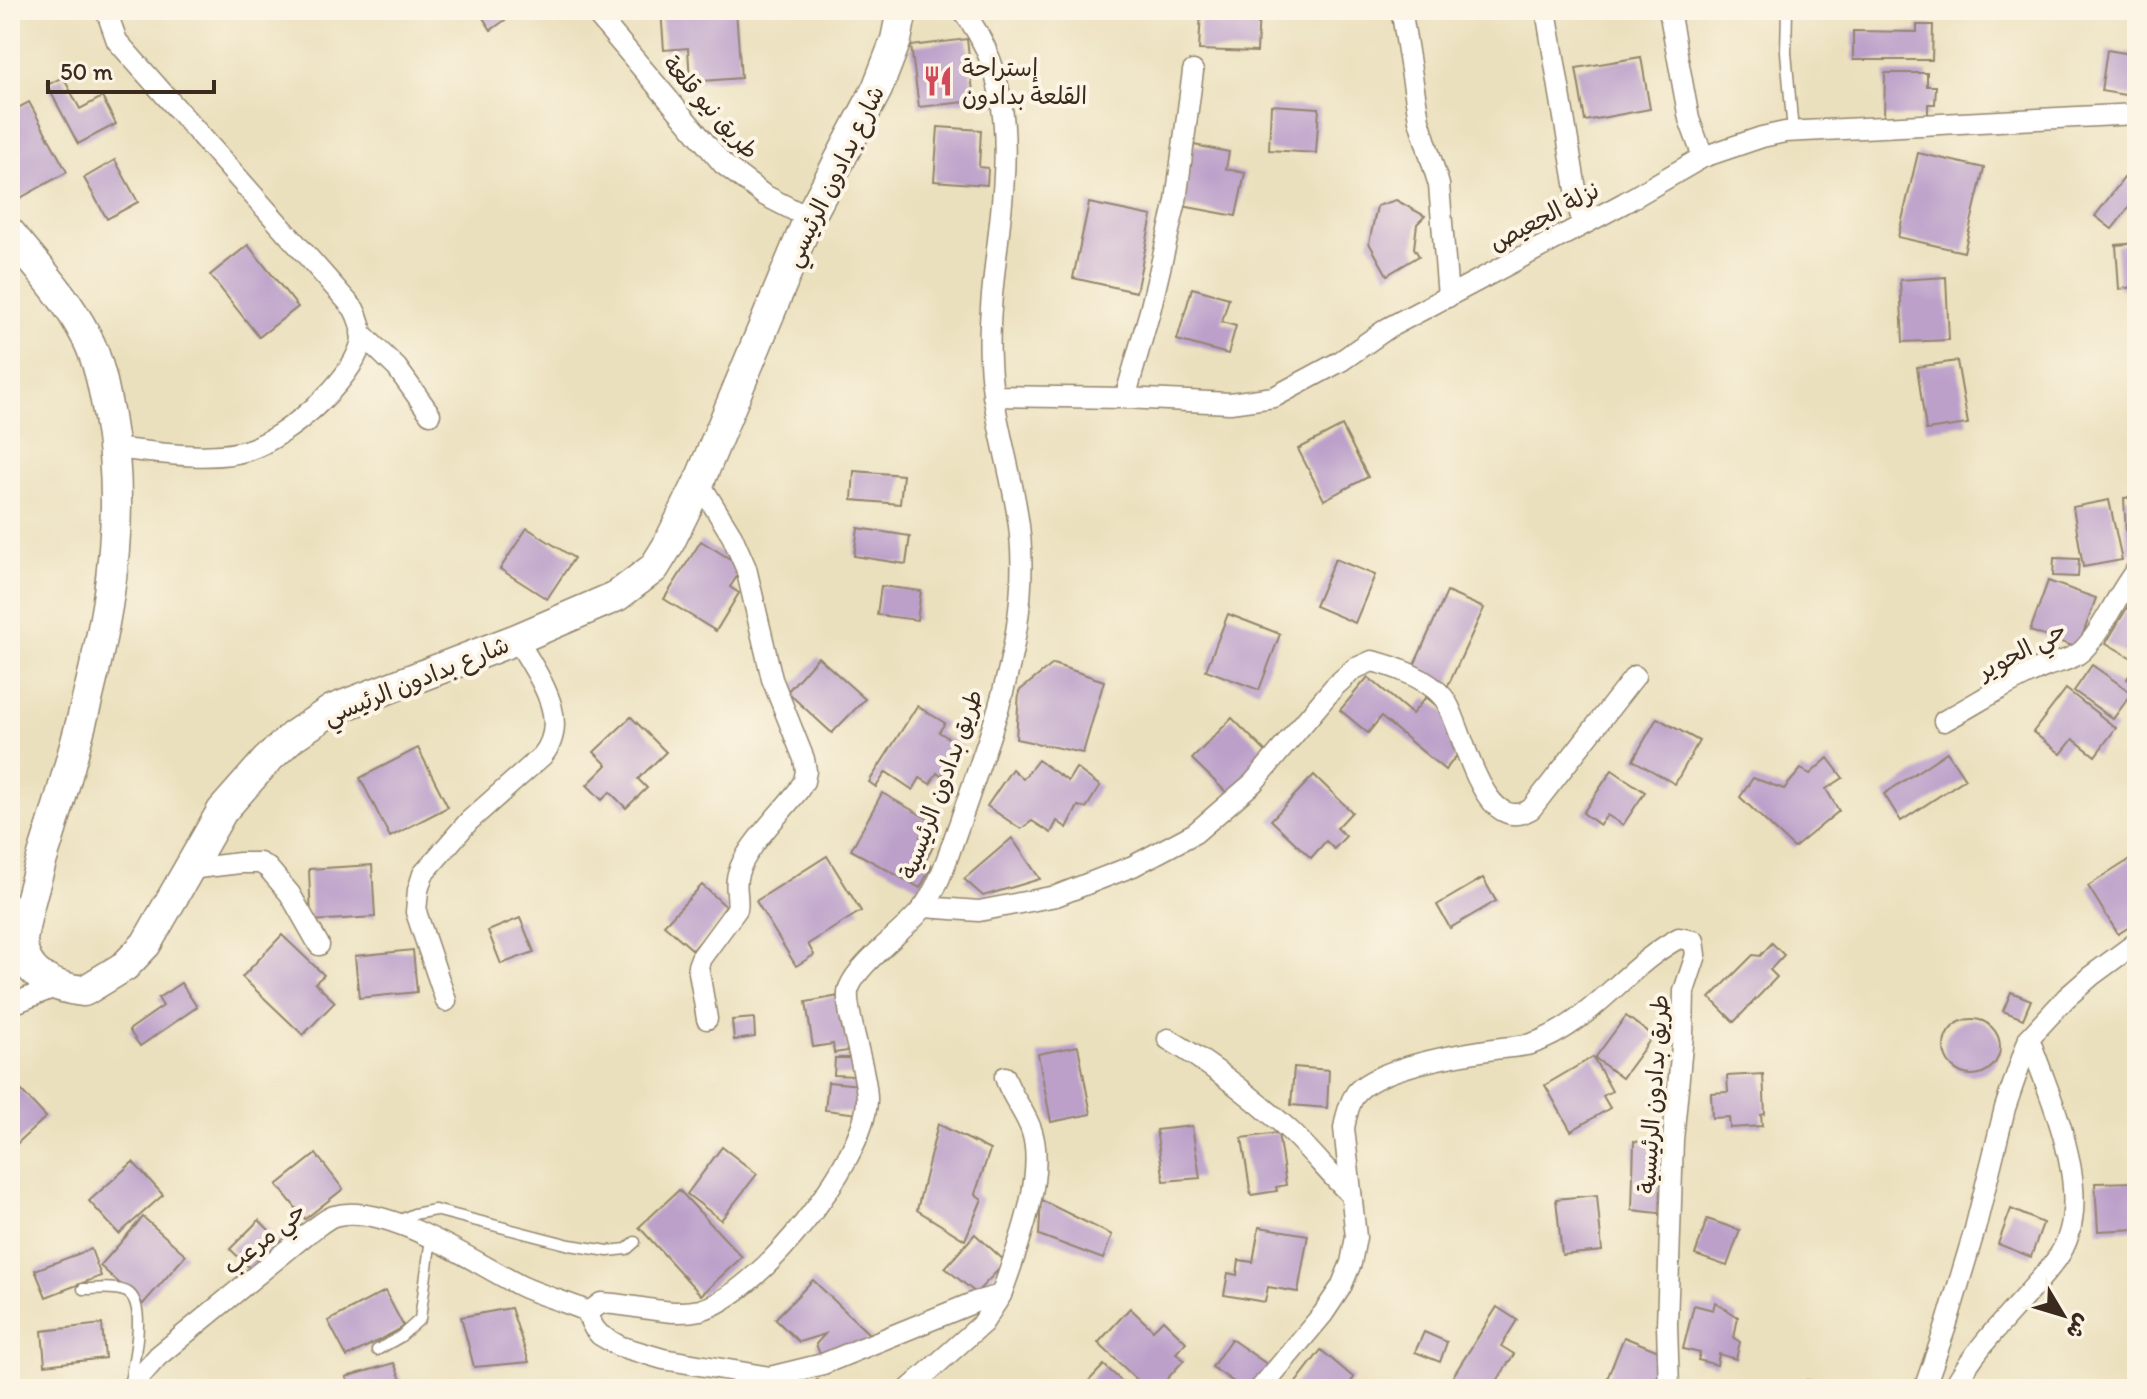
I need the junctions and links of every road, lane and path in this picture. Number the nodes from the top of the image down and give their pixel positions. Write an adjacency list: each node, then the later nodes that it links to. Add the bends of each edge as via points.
1 (106, 10): 17 (street, via 117,41 354,309)
2 (593, 10): 13 (street, طريق نيو قلعة, via 723,164 764,195)
3 (902, 10): 13 (main road, شارع بدادون الرئيسي, via 877,89)
4 (962, 10): 18 (street, طريق بدادون الرئيسية, via 991,64 1003,107 1004,179 991,315)
5 (1546, 10): 14 (street)
6 (1669, 10): 12 (street, via 1689,119)
7 (1787, 10): 11 (lane)
8 (1402, 14): 16 (street, via 1419,120 1439,185)
9 (1193, 71): 19 (street, via 1176,201)
10 (2137, 114): 11 (street, نزلة الجعيص)
11 (1793, 132): 12 (street, نزلة الجعيص)
12 (1703, 157): 14 (street, نزلة الجعيص)
13 (809, 218): 22 (main road, شارع بدادون الرئيسي)
14 (1582, 225): 16 (street, نزلة الجعيص)
15 (10, 233): 21 (main road, via 87,338 102,382)
16 (1448, 297): 19 (street, نزلة الجعيص, via 1274,397 1230,403)
17 (361, 333): 20 (street, via 397,368); 21 (street, via 346,373 304,418 246,451 201,456)
18 (993, 396): 19 (street, نزلة الجعيص); 28 (street, طريق بدادون الرئيسية, via 1021,545 1016,638 990,736)
19 (1125, 398)
20 (430, 414)
21 (114, 448): 31 (main road, via 116,536 102,638 22,940 26,962)
22 (699, 482): 24 (main road, شارع بدادون الرئيسي, via 667,547 639,581 617,596); 34 (street, via 746,568 772,679 806,771 798,791 741,865 737,909 701,958)
23 (2137, 569): 26 (street, حي الحوير, via 2080,653 2043,667)
24 (517, 639): 27 (main road, شارع بدادون الرئيسي, via 332,710 293,736 222,811); 32 (street, via 546,692 555,729 542,756 469,821 423,874 416,912)
25 (1635, 676): 28 (street, via 1525,813 1505,813 1485,790 1443,697 1419,680 1372,661 1334,687 1254,782 1195,833 1133,866 1056,896 979,911)
26 (1944, 721)
27 (189, 869): 30 (street, via 260,863 290,894); 31 (main road, شارع بدادون الرئيسي, via 146,944 125,966 84,991)
28 (924, 907): 44 (street, طريق بدادون الرئيسية, via 849,987 850,1016 865,1076 865,1115 843,1164 801,1227 718,1303 677,1311 601,1303)
29 (2137, 942): 35 (street, via 2074,990)
30 (319, 945)
31 (57, 986): 33 (street)
32 (446, 1001)
33 (10, 1005)
34 (707, 1019)
35 (2029, 1038): 50 (street); 51 (street, via 2069,1157 2074,1189 2069,1235 2057,1258)
36 (1168, 1039): 38 (street, via 1287,1128)
37 (1005, 1077): 43 (street, via 1036,1149 1030,1206)
38 (1351, 1195): 48 (street, طريق بدادون الرئيسية, via 1356,1237 1341,1287); 49 (street, طريق بدادون الرئيسية, via 1344,1128 1353,1098 1369,1082 1409,1067 1543,1039 1580,1016 1664,946 1679,938 1694,941 1696,955 1684,991 1673,1140)
39 (394, 1223): 40 (street, حي مرعب); 41 (lane, via 435,1210 570,1245 608,1251 627,1249); 46 (street, حي مرعب, via 360,1214 333,1216 158,1356)
40 (431, 1238): 44 (street, حي مرعب, via 524,1287); 45 (lane, via 420,1319)
41 (635, 1242)
42 (83, 1289): 46 (lane, via 125,1291 137,1305)
43 (1001, 1295): 44 (street, via 823,1364 770,1377 619,1346 600,1335); 47 (street, via 983,1323)
44 (589, 1312)
45 (377, 1350)
46 (129, 1388)
47 (909, 1389)
48 (1260, 1389)
49 (1669, 1389)
50 (1924, 1389)
51 (1953, 1389)

